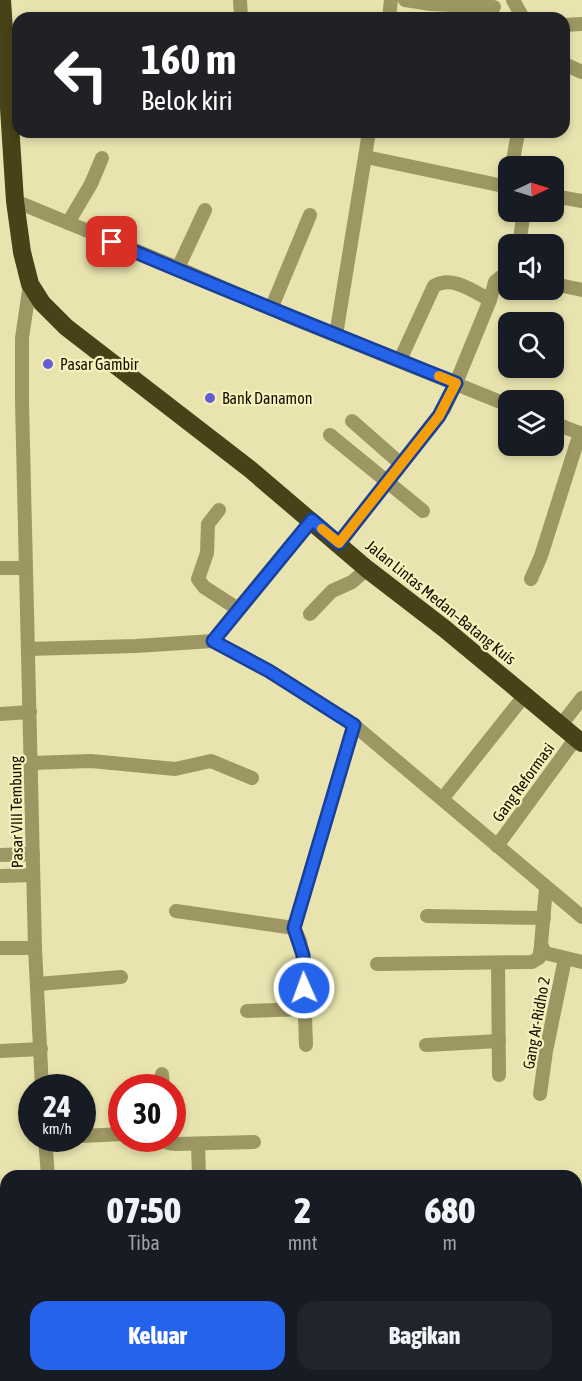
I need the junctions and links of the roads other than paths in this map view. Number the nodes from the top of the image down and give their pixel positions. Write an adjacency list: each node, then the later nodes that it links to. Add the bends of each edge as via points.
1 (2, 0): 11 (highway)
2 (405, 0): 3 (street)
3 (494, 7)
4 (368, 138): 7 (street)
5 (518, 138): 6 (street)
6 (514, 156)
7 (366, 157): 9 (street); 23 (street)
8 (102, 158): 15 (street)
9 (498, 183)
10 (564, 198): 12 (street)
11 (15, 201): 15 (street); 18 (highway)
12 (582, 201)
13 (206, 210): 16 (street)
14 (310, 215): 22 (street)
15 (68, 223): 16 (street)
16 (178, 268): 22 (street)
17 (498, 280): 21 (street)
18 (30, 284): 35 (highway, Jalan Lintas Medan–Batang Kuis, via 66,327); 38 (street, Pasar VIII Tembung, via 22,338)
19 (564, 286): 20 (street)
20 (582, 290)
21 (490, 300): 24 (street, via 452,282 434,285); 25 (street)
22 (271, 309): 23 (street)
23 (336, 335): 24 (street)
24 (400, 360): 25 (street)
25 (456, 383): 26 (street); 31 (street, via 439,416)
26 (498, 401)
27 (352, 421): 31 (street)
28 (564, 427): 29 (street)
29 (581, 433): 40 (street)
30 (330, 435): 32 (street)
31 (401, 464): 32 (street)
32 (387, 481): 34 (street); 36 (street)
33 (219, 510): 41 (street, via 208,524 207,553 198,579)
34 (423, 511)
35 (312, 520): 36 (highway, Jalan Lintas Medan–Batang Kuis); 41 (street)
36 (339, 543): 39 (highway, Jalan Lintas Medan–Batang Kuis)
37 (0, 568): 38 (street)
38 (26, 568): 44 (street, Pasar VIII Tembung)
39 (367, 568): 42 (street, via 352,582 332,591); 45 (highway, Jalan Lintas Medan–Batang Kuis)
40 (531, 579)
41 (238, 609): 43 (street)
42 (310, 614)
43 (213, 641): 44 (street); 49 (street)
44 (28, 649): 47 (street, Pasar VIII Tembung)
45 (525, 695): 50 (highway, Jalan Lintas Medan–Batang Kuis); 54 (street)
46 (582, 698): 50 (street)
47 (30, 712): 48 (street); 52 (street, Pasar VIII Tembung)
48 (0, 714)
49 (354, 725): 54 (street); 65 (street)
50 (561, 726): 51 (highway, Jalan Lintas Medan–Batang Kuis)
51 (579, 740): 55 (street, Gang Reformasi)
52 (32, 764): 53 (street, via 91,761 175,769 211,761); 56 (street, Pasar VIII Tembung)
53 (252, 778)
54 (442, 798): 55 (street)
55 (496, 846): 60 (street)
56 (33, 854): 57 (street); 58 (street, Pasar VIII Tembung)
57 (0, 855)
58 (33, 874): 59 (street); 68 (street, Pasar VIII Tembung)
59 (0, 876)
60 (546, 888): 63 (street); 64 (street)
61 (176, 910): 65 (street)
62 (427, 916): 64 (street)
63 (582, 916)
64 (544, 918): 66 (street)
65 (294, 928): 75 (street, via 303,955)
66 (541, 947): 69 (street, via 544,953); 71 (street, via 536,961)
67 (0, 948): 68 (street)
68 (35, 948): 74 (street, Pasar VIII Tembung)
69 (565, 959): 70 (street); 84 (street, Gang Ar-Ridho 2)
70 (582, 962)
71 (498, 963): 72 (street); 77 (street)
72 (377, 964)
73 (121, 977): 74 (street)
74 (38, 984): 80 (street, Pasar VIII Tembung)
75 (304, 1009): 76 (street); 78 (street)
76 (247, 1011)
77 (499, 1041): 79 (street); 83 (street)
78 (306, 1045)
79 (426, 1046)
80 (41, 1049): 81 (street); 82 (street, Pasar VIII Tembung)
81 (0, 1051)
82 (42, 1074)
83 (499, 1075)
84 (540, 1094)
85 (254, 1142): 87 (street)
86 (186, 1144): 87 (street)
87 (198, 1144): 90 (street)
88 (46, 1152): 89 (street)
89 (48, 1170)
90 (199, 1170)

